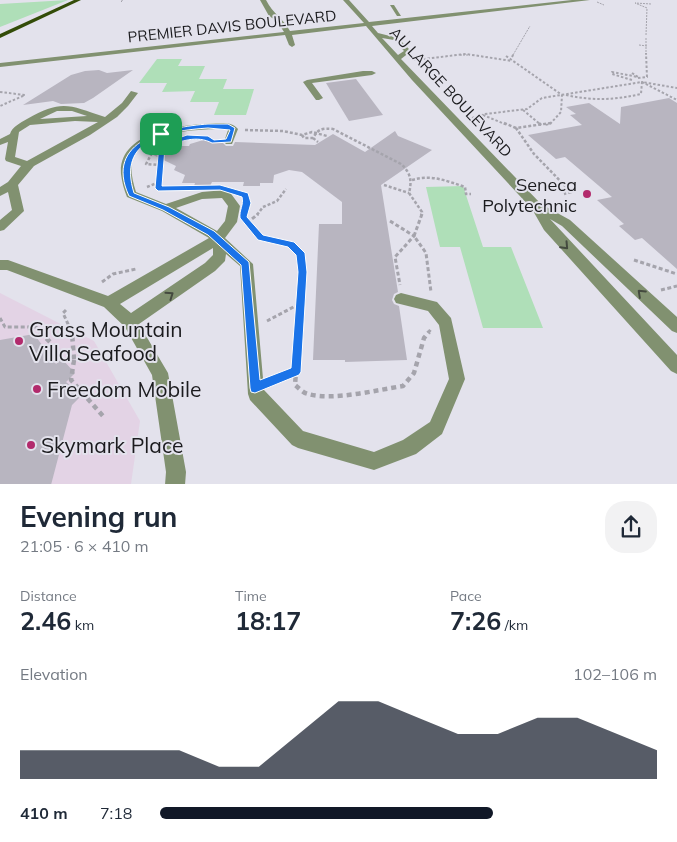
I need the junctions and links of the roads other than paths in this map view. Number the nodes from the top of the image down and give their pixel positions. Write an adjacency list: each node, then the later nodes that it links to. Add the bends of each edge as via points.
1 (78, 0): 11 (main road)
2 (264, 0): 9 (street, via 271,15 278,18)
3 (346, 0): 8 (street, AU LARGE BOULEVARD)
4 (538, 0): 7 (street, PREMIER DAVIS BOULEVARD)
5 (587, 0): 8 (street, PREMIER DAVIS BOULEVARD)
6 (392, 6): 7 (street)
7 (398, 16): 8 (street, PREMIER DAVIS BOULEVARD)
8 (366, 22): 9 (street, PREMIER DAVIS BOULEVARD); 10 (street, AU LARGE BOULEVARD)
9 (286, 31): 12 (street); 13 (street, PREMIER DAVIS BOULEVARD); 15 (street, PREMIER DAVIS BOULEVARD)
10 (375, 34): 14 (street, AU LARGE BOULEVARD); 14 (street, via 396,39 408,51)
11 (0, 36)
12 (292, 45)
13 (0, 58)
14 (397, 59): 27 (street, AU LARGE BOULEVARD)
15 (0, 65)
16 (372, 73): 18 (street, via 307,82)
17 (134, 93): 19 (street)
18 (319, 98)
19 (106, 120): 20 (street, via 72,108 43,112 15,131); 24 (street)
20 (14, 136): 22 (street); 23 (street)
21 (231, 136): 28 (street, via 228,126 182,128 161,134 136,148 128,160 126,178 131,193)
22 (0, 142)
23 (5, 160): 24 (street)
24 (28, 165): 25 (street)
25 (12, 184): 26 (street); 29 (street, via 18,211)
26 (0, 192)
27 (537, 206): 35 (street, AU LARGE BOULEVARD, one-way to 27, via 566,223); 36 (street, AU LARGE BOULEVARD, one-way to 36, via 548,226)
28 (166, 208): 30 (street); 30 (street, via 210,192 225,194 234,206 231,222)
29 (0, 227)
30 (218, 239): 32 (street, via 246,264 256,394 298,439 374,461 409,447 436,428 457,379 446,323); 33 (street); 34 (street, one-way to 30, via 210,267 220,256)
31 (0, 265): 33 (street, via 8,265)
32 (401, 294)
33 (109, 303): 34 (street)
34 (130, 322): 37 (street, via 160,373 176,472)
35 (677, 326)
36 (677, 366)
37 (175, 484)

